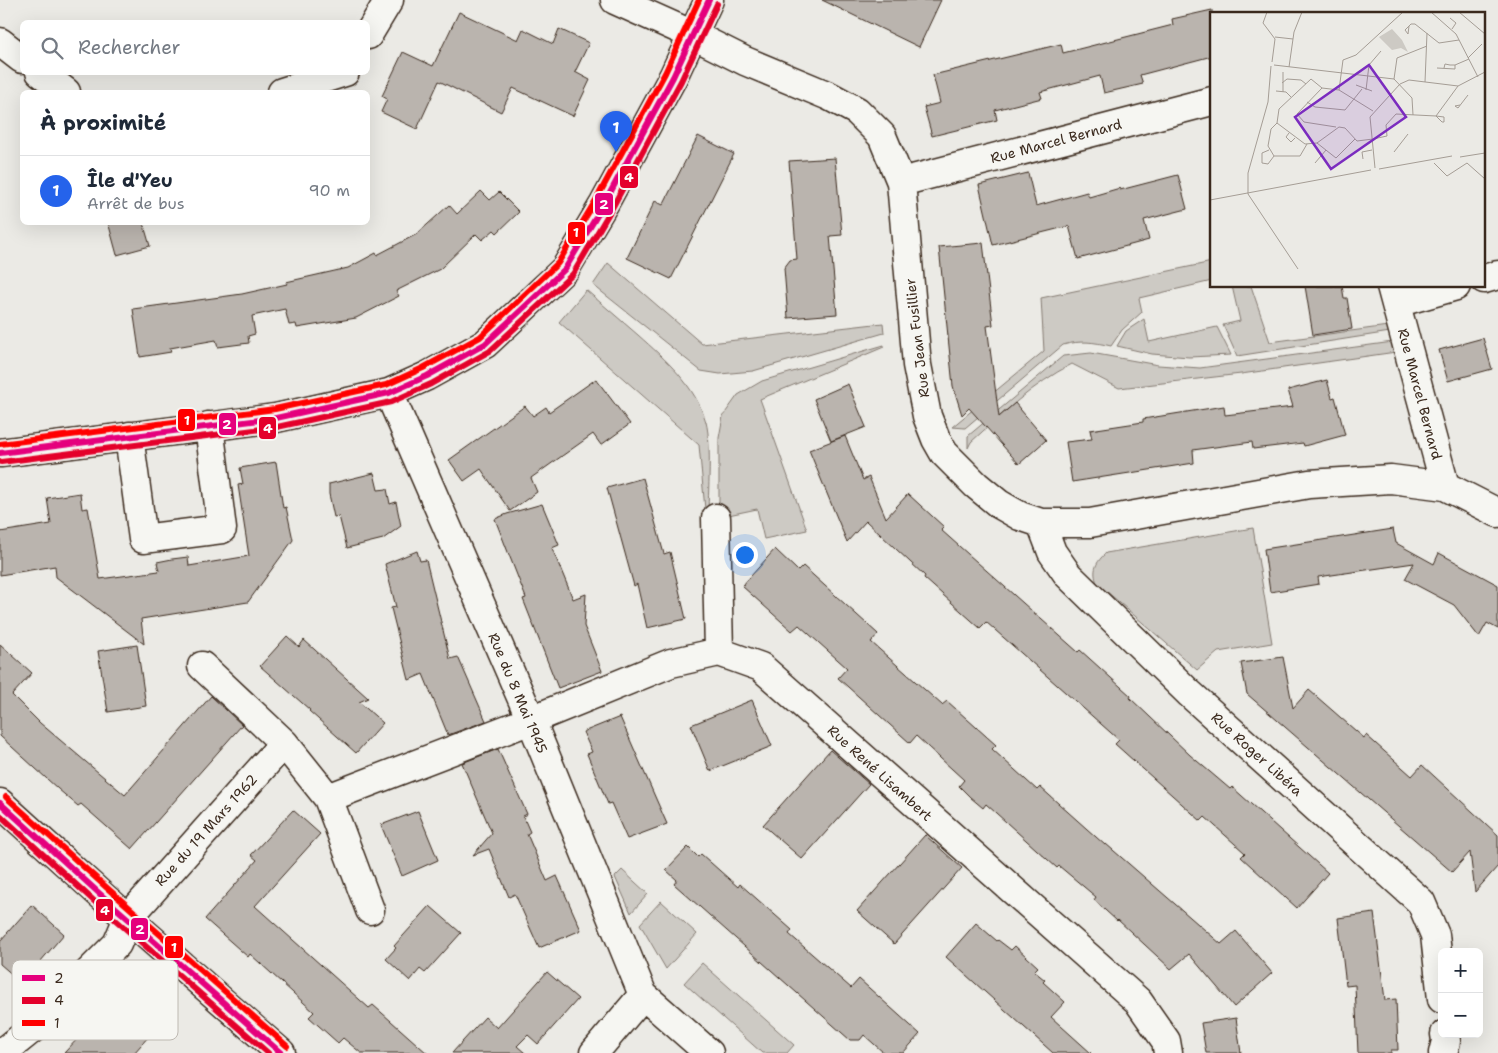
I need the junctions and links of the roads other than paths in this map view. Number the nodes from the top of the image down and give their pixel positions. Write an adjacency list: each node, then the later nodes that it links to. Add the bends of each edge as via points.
1 (389, 0): 4 (street)
2 (615, 0): 5 (street, Rue Jean Fusillier)
3 (708, 0): 5 (street)
4 (370, 32)
5 (693, 35): 13 (street, Rue Jean Fusillier, via 857,111 882,136); 16 (street, via 608,196 565,269 485,344)
6 (0, 42): 7 (street)
7 (20, 57)
8 (44, 75): 10 (street)
9 (336, 75): 11 (street)
10 (63, 90)
11 (288, 90)
12 (1210, 102): 13 (street, Rue Marcel Bernard)
13 (901, 182): 23 (street, Rue Jean Fusillier, via 917,365 927,416 936,439 944,453 999,504)
14 (1440, 288): 15 (street, Rue Marcel Bernard)
15 (1394, 294): 20 (street, Rue Marcel Bernard)
16 (390, 393): 17 (street, via 276,418); 26 (street, Rue du 8 Mai 1945)
17 (208, 426): 18 (street); 18 (street, via 222,529 143,540)
18 (130, 436): 19 (street)
19 (0, 453)
20 (1445, 486): 21 (street); 23 (street, Rue Jean Fusillier, via 1391,480 1309,484 1090,522)
21 (1498, 513)
22 (716, 518): 24 (street)
23 (1041, 523): 35 (street, Rue Roger Libéra, via 1052,552 1068,576 1189,693 1421,902 1435,935)
24 (719, 652): 26 (street, via 671,663); 43 (street, Rue René Lisambert, via 761,667 1138,1001 1166,1041)
25 (202, 666): 27 (street)
26 (530, 720): 28 (street); 36 (street, Rue du 8 Mai 1945)
27 (284, 743): 28 (street); 31 (street, Rue du 19 Mars 1962)
28 (328, 798): 30 (street)
29 (0, 803): 31 (street)
30 (370, 910)
31 (128, 918): 32 (street, Rue du 19 Mars 1962, via 117,944); 33 (street)
32 (101, 960)
33 (176, 960)
34 (178, 962): 40 (street)
35 (1441, 993)
36 (643, 995): 41 (street); 42 (street)
37 (1446, 1038): 44 (street)
38 (18, 1040): 39 (street, Rue du 19 Mars 1962)
39 (0, 1051)
40 (281, 1053)
41 (594, 1053)
42 (709, 1053)
43 (1168, 1053)
44 (1443, 1053)

